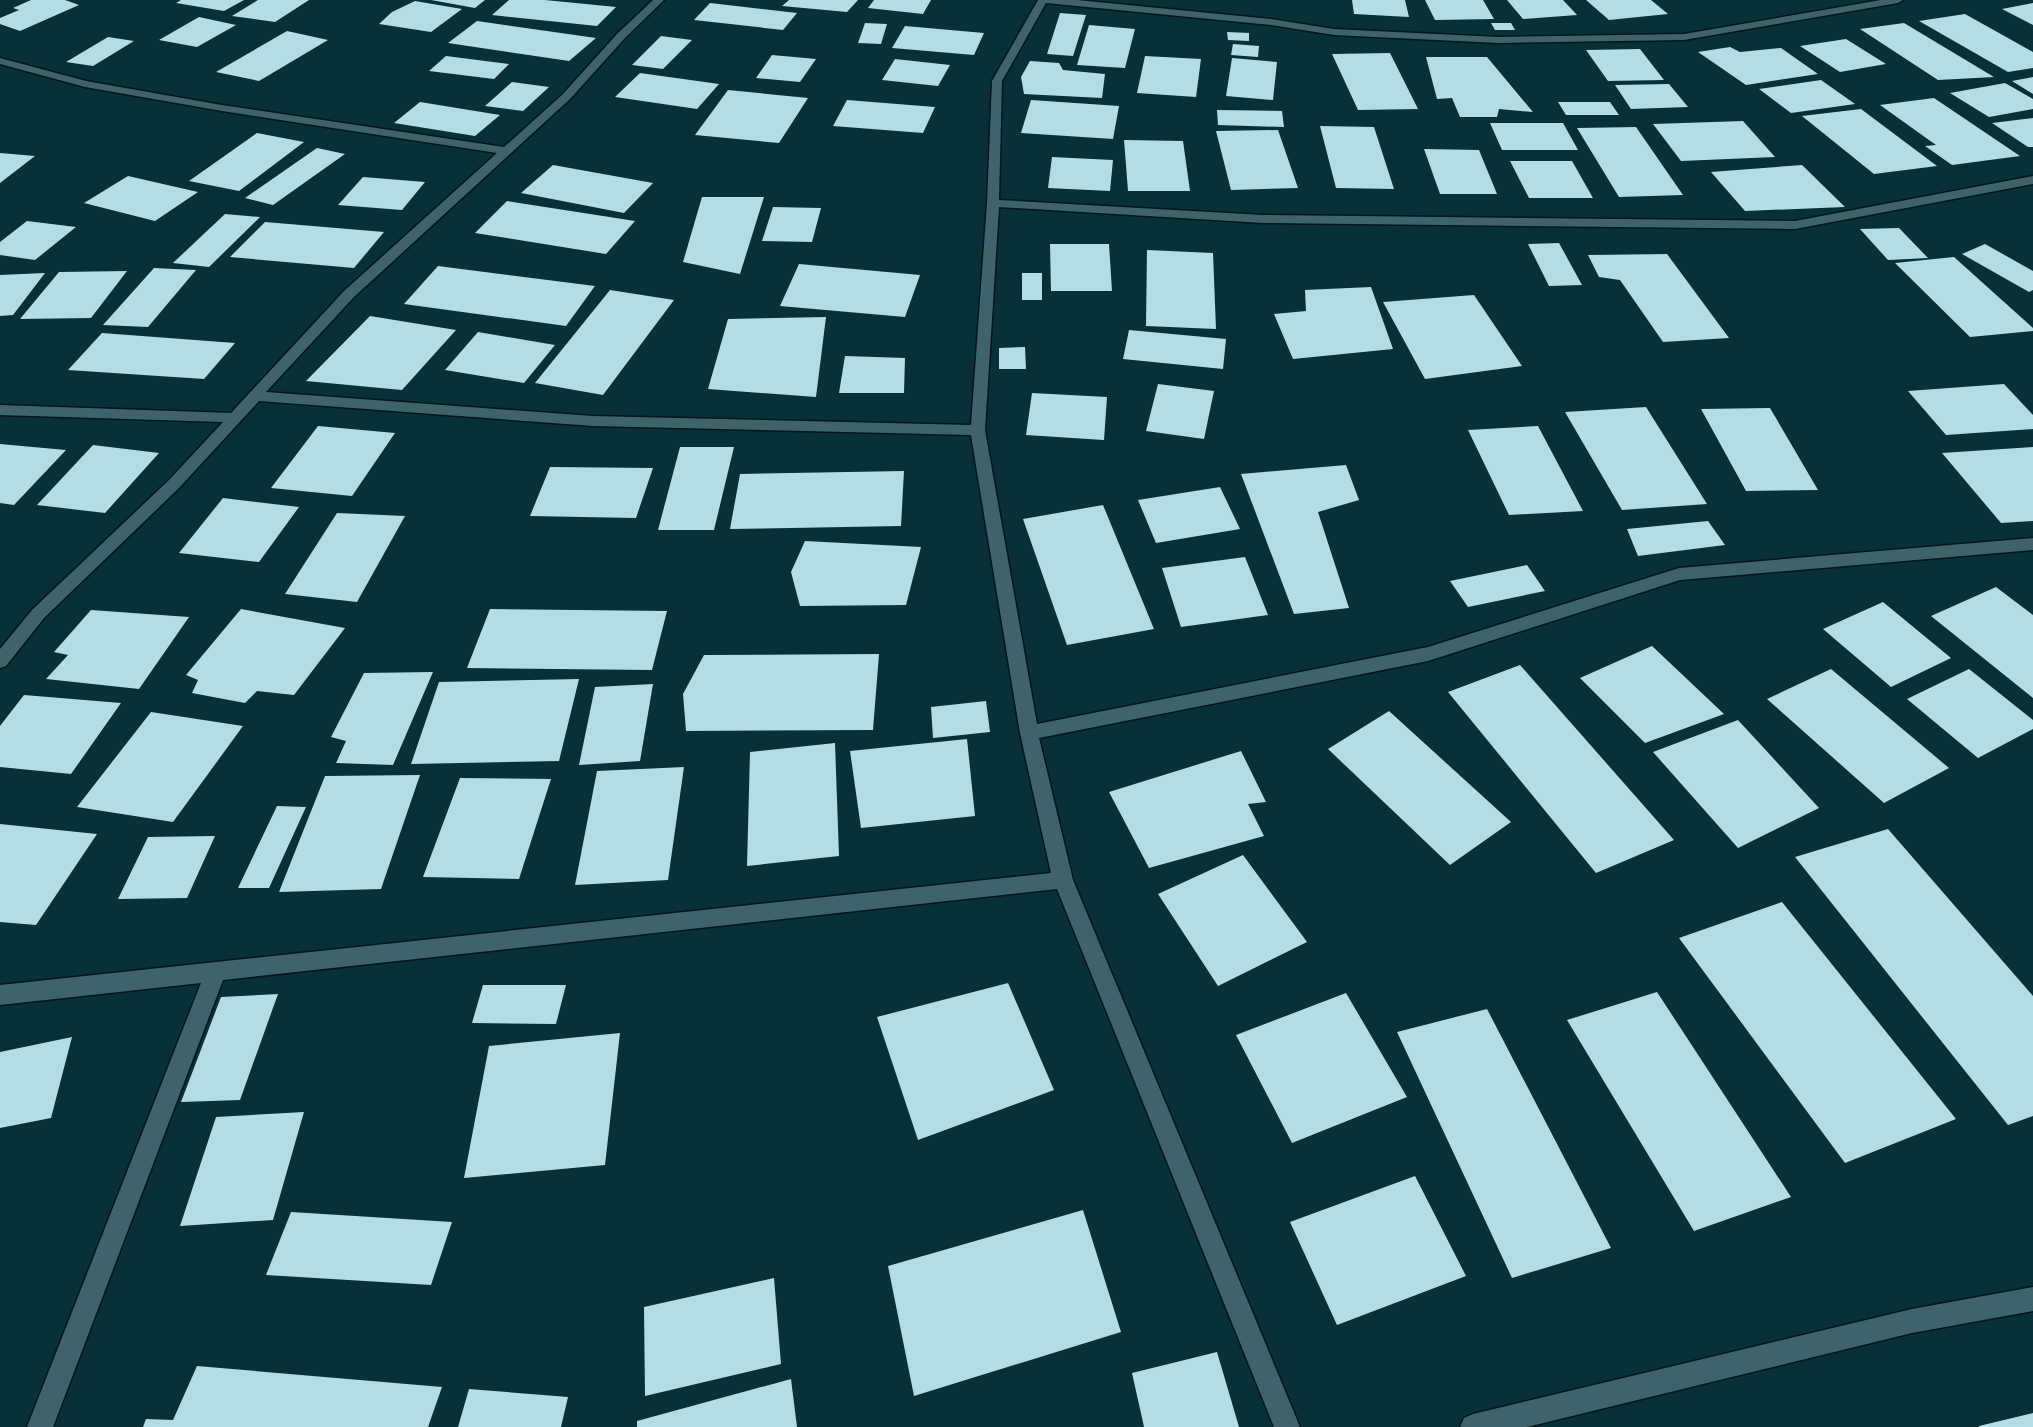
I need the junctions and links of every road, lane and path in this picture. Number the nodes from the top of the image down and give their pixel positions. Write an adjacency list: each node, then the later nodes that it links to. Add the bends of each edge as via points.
1 (659, 0): 5 (street, via 566,97)
2 (1045, 0): 3 (street, via 1271,22 1334,32 1498,40 1684,37); 7 (street, via 997,81)
3 (1898, 0)
4 (0, 61): 5 (street, via 85,84)
5 (507, 151): 8 (street, via 350,294)
6 (2033, 180): 7 (street, via 1795,225 1263,219)
7 (993, 203): 11 (street)
8 (255, 396): 10 (street); 11 (street, via 593,421)
9 (0, 410): 10 (street)
10 (235, 418): 13 (street, via 174,484 38,614)
11 (978, 430): 14 (street)
12 (2033, 544): 14 (street, via 1679,574 1428,654)
13 (0, 660)
14 (1029, 734): 15 (street)
15 (1063, 880): 16 (street); 20 (street)
16 (216, 971): 17 (street); 19 (street)
17 (0, 995)
18 (2033, 1299): 21 (street, via 1912,1321)
19 (40, 1427)
20 (1287, 1427)
21 (1473, 1427)

